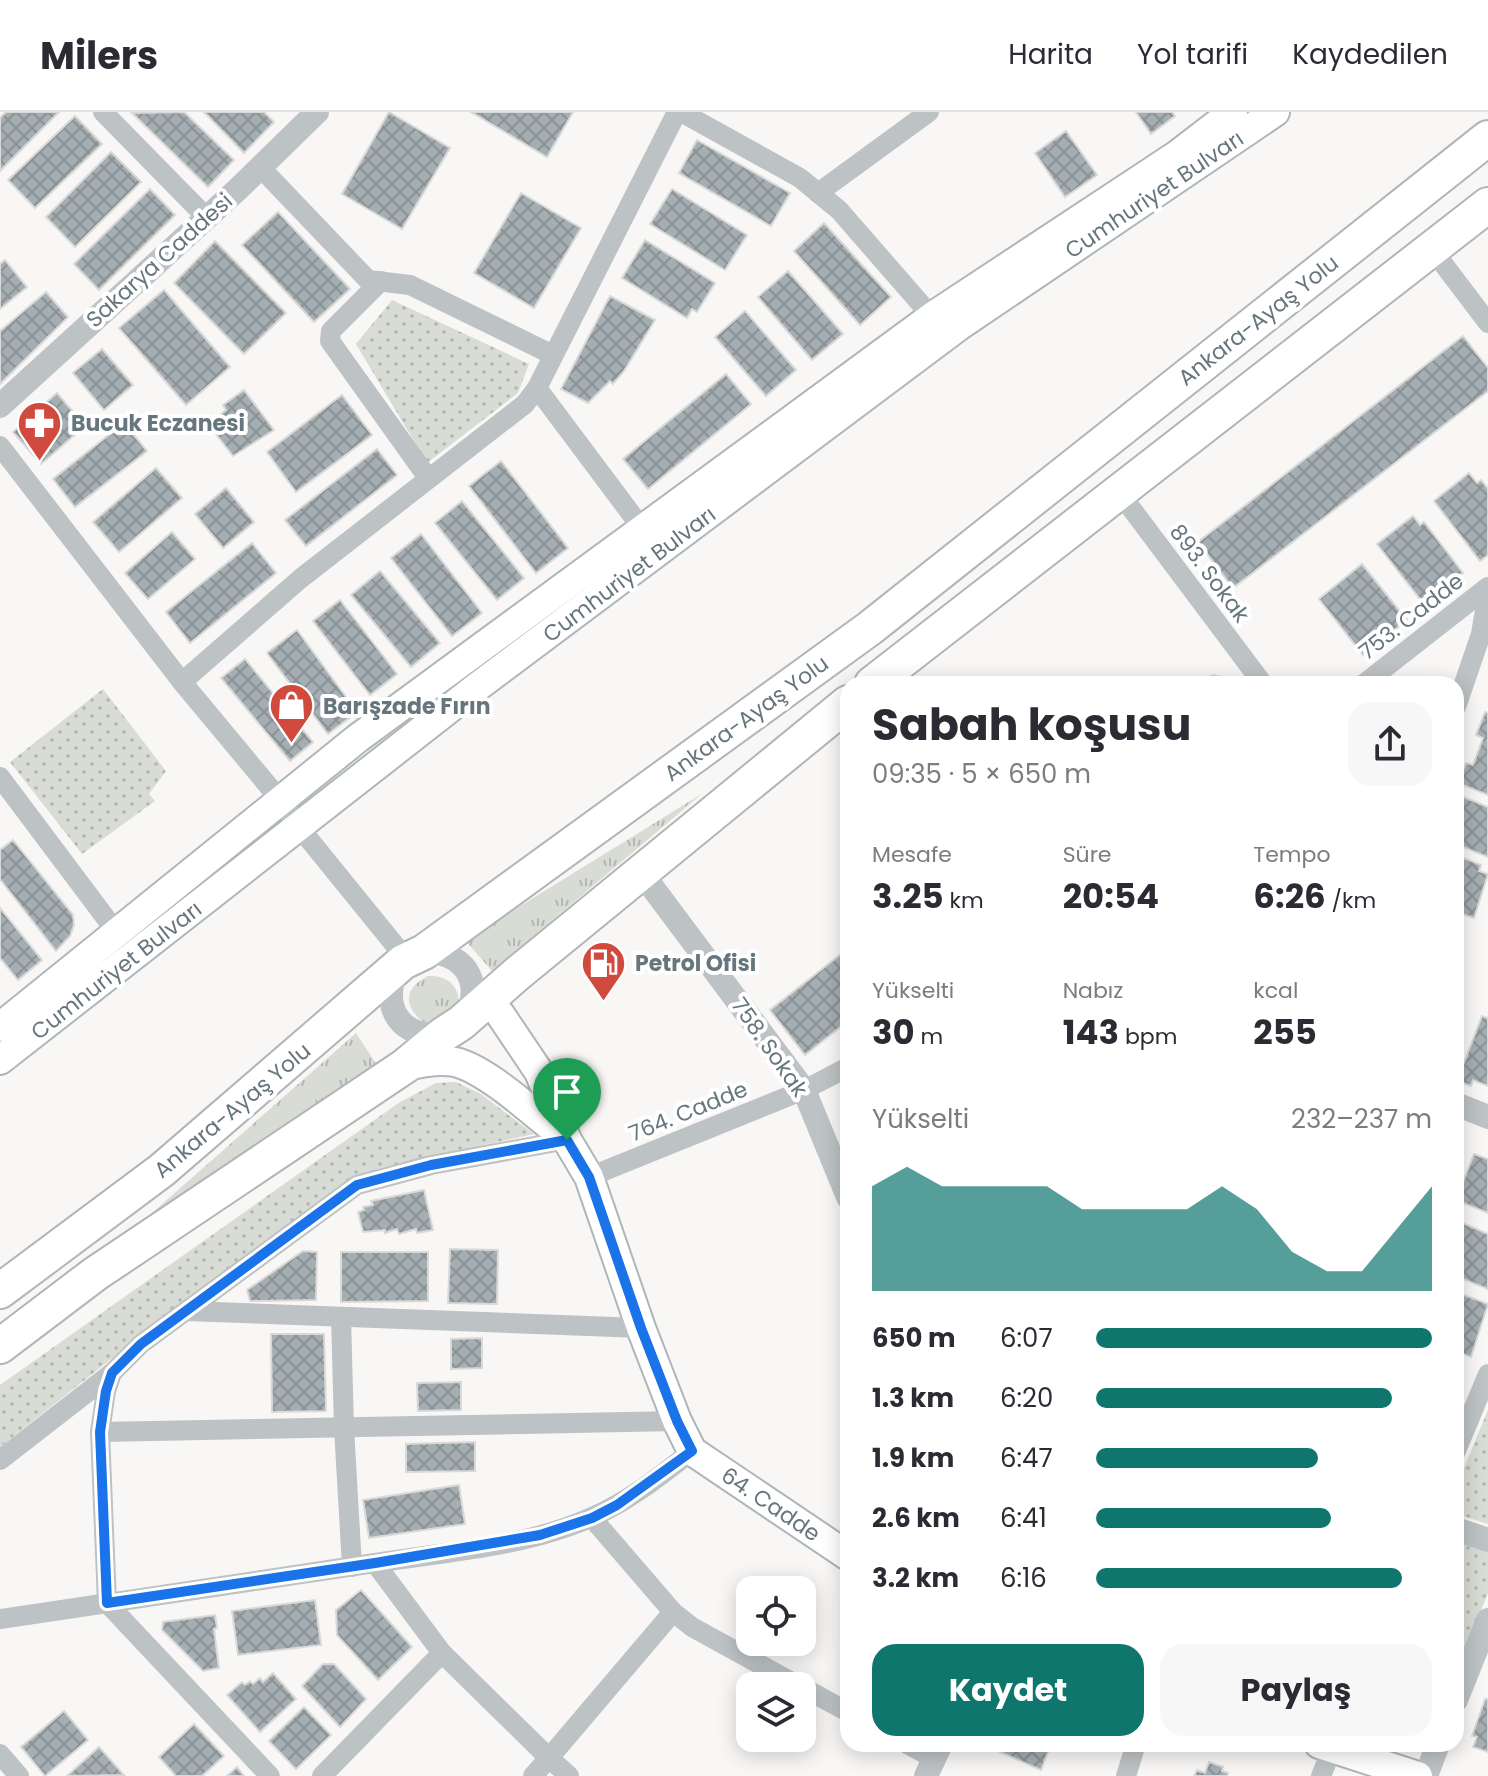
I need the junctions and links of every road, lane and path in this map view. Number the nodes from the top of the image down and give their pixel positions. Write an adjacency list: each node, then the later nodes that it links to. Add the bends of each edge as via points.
1 (103, 112): 11 (street)
2 (317, 112): 8 (street, Sakarya Caddesi)
3 (929, 112): 9 (street)
4 (1233, 112): 15 (main road, Cumhuriyet Bulvarı)
5 (1275, 112): 15 (main road, Cumhuriyet Bulvarı)
6 (691, 114): 9 (street); 16 (street)
7 (1488, 138): 36 (highway, Ankara-Ayaş Yolu, via 870,628)
8 (260, 167): 11 (street, Sakarya Caddesi); 13 (street, via 368,280)
9 (818, 193): 15 (street)
10 (1488, 205): 12 (highway)
11 (207, 218): 18 (street, Sakarya Caddesi)
12 (1432, 249): 14 (street); 21 (highway)
13 (381, 281): 16 (street, via 410,285); 20 (street, via 331,331 330,341)
14 (1488, 323)
15 (940, 326): 22 (main road, Cumhuriyet Bulvarı); 33 (main road, Cumhuriyet Bulvarı)
16 (553, 355): 17 (street)
17 (537, 388): 20 (street, via 525,404); 22 (street)
18 (0, 406)
19 (0, 446): 28 (street)
20 (428, 478): 28 (street)
21 (1119, 492): 25 (highway); 26 (street, 893. Sokak)
22 (644, 531): 32 (main road, Cumhuriyet Bulvarı, via 358,738)
23 (1488, 590): 24 (street); 27 (street, 753. Cadde)
24 (1479, 669): 29 (street)
25 (893, 676)
26 (1257, 676)
27 (1375, 676)
28 (182, 682): 32 (street)
29 (1464, 694)
30 (840, 710): 34 (highway)
31 (0, 777): 35 (street)
32 (281, 801): 33 (street); 35 (main road, Cumhuriyet Bulvarı)
33 (299, 827): 36 (street); 39 (main road, Cumhuriyet Bulvarı)
34 (641, 872): 37 (highway); 41 (street, 758. Sokak)
35 (117, 933): 38 (main road, Cumhuriyet Bulvarı)
36 (409, 961): 37 (street, via 438,951 462,964); 37 (street, via 390,985 395,1013 404,1024 416,1032); 47 (highway, Ankara-Ayaş Yolu, via 162,1170)
37 (462, 1022): 44 (main road, via 492,1080); 44 (main road, 64. Cadde, via 539,1072); 51 (highway, via 405,1066 95,1274)
38 (0, 1027)
39 (0, 1060)
40 (840, 1071): 41 (street, 764. Cadde)
41 (804, 1090): 45 (street, 764. Cadde); 46 (street, 758. Sokak)
42 (1464, 1107): 43 (street)
43 (1488, 1117)
44 (567, 1140): 45 (main road, 64. Cadde); 48 (street, via 431,1165 357,1185)
45 (589, 1177): 50 (main road, 64. Cadde)
46 (840, 1178)
47 (0, 1291)
48 (186, 1311): 49 (street); 52 (street)
49 (341, 1317): 50 (street); 55 (street)
50 (641, 1328): 54 (main road, 64. Cadde)
51 (0, 1346)
52 (112, 1373): 56 (street); 59 (street)
53 (1488, 1374): 57 (street)
54 (677, 1421): 55 (street); 58 (main road, 64. Cadde)
55 (344, 1428): 56 (street); 65 (street)
56 (100, 1432): 66 (street)
57 (1464, 1432)
58 (692, 1451): 60 (street, via 642,1490); 63 (main road, 64. Cadde)
59 (0, 1460)
60 (592, 1518): 64 (street, via 540,1535); 67 (street)
61 (1464, 1532): 62 (street)
62 (1488, 1540)
63 (840, 1551)
64 (375, 1563): 65 (street); 70 (street)
65 (352, 1567): 66 (street)
66 (107, 1603): 68 (street); 82 (street)
67 (673, 1612): 71 (street); 80 (street)
68 (0, 1619)
69 (1488, 1620): 72 (street)
70 (442, 1653): 80 (street); 83 (street)
71 (774, 1672)
72 (1464, 1680)
73 (816, 1695): 74 (street)
74 (840, 1708)
75 (1134, 1752): 86 (street)
76 (1326, 1752): 87 (street)
77 (1348, 1752): 88 (main road)
78 (1435, 1752): 89 (street)
79 (0, 1754): 81 (street)
80 (549, 1758): 84 (street); 85 (street)
81 (19, 1776)
82 (270, 1776)
83 (322, 1776)
84 (533, 1776)
85 (569, 1776)
86 (1126, 1776)
87 (1321, 1776)
88 (1418, 1776)
89 (1426, 1776)

